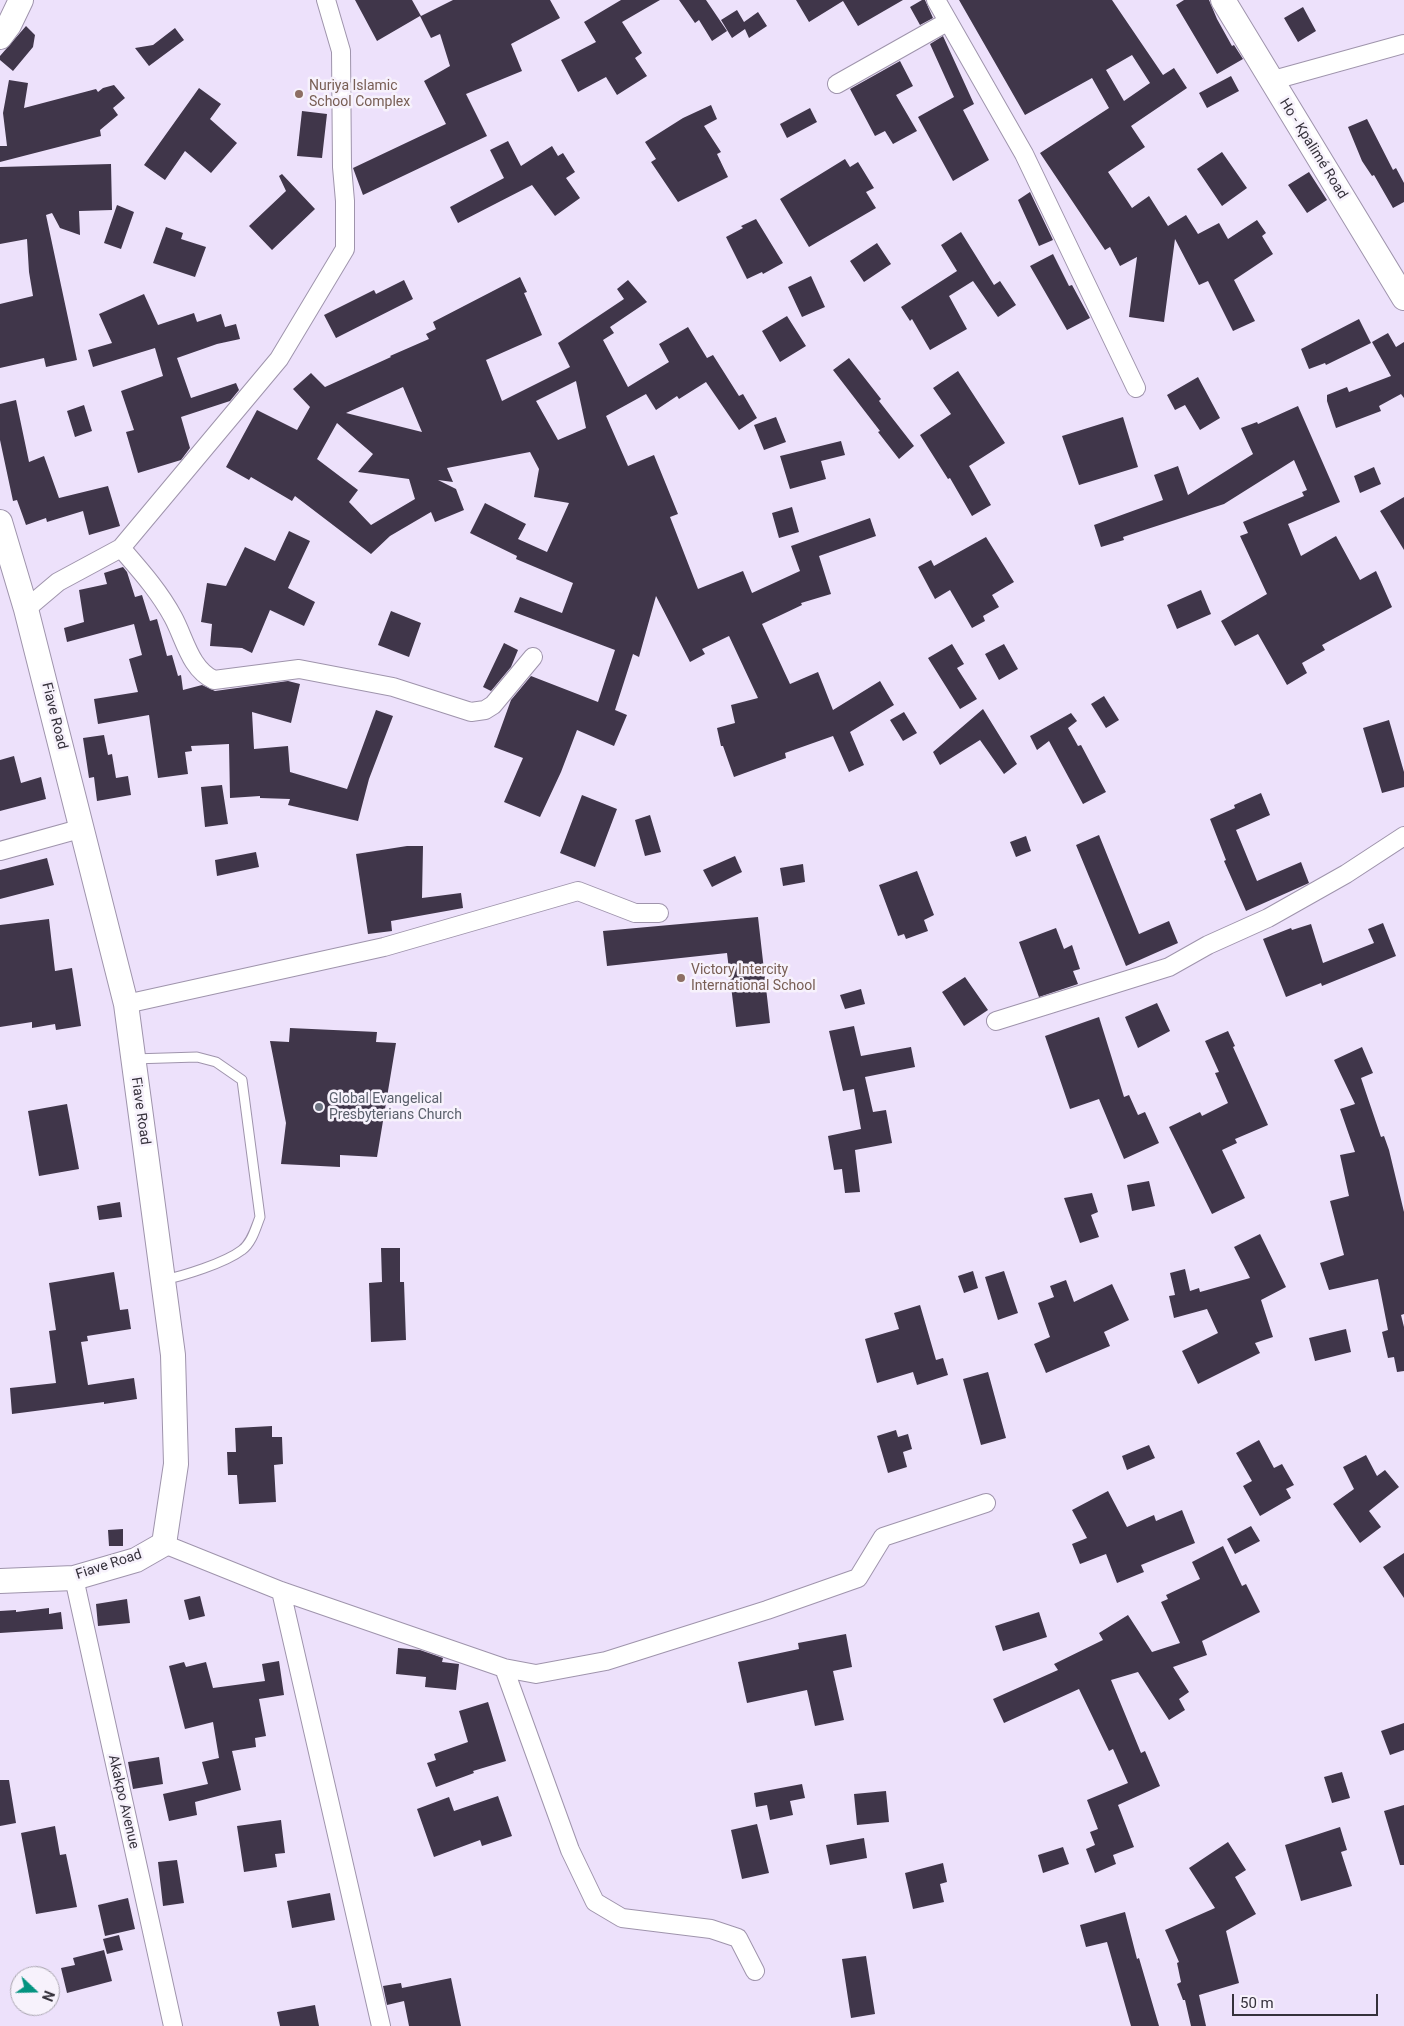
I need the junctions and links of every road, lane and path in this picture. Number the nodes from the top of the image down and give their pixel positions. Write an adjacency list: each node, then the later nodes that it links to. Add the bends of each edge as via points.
1 (21, 0): 6 (street)
2 (326, 0): 13 (street, via 341,52 345,250 279,359)
3 (936, 0): 5 (street)
4 (1223, 0): 8 (street, Ho - Kpalimé Road)
5 (947, 22): 9 (street); 11 (street, via 1024,154)
6 (0, 37)
7 (1404, 44): 8 (street)
8 (1270, 81): 10 (street, Ho - Kpalimé Road)
9 (838, 84)
10 (1404, 298)
11 (1136, 388)
12 (0, 522): 14 (street, Fiave Road)
13 (121, 548): 14 (street, via 58,582); 15 (street, via 148,578 173,616 190,655 204,676 214,680 299,670 392,687 471,712 493,705)
14 (26, 609): 16 (street, Fiave Road)
15 (532, 656)
16 (83, 828): 18 (street); 20 (street, Fiave Road)
17 (1404, 836): 21 (street, via 1346,874 1275,914 1168,967)
18 (0, 851)
19 (659, 913): 20 (street, via 635,913 578,891 384,947)
20 (126, 1004): 22 (street, Fiave Road)
21 (996, 1021)
22 (133, 1059): 23 (street, Fiave Road); 23 (lane, via 197,1057 216,1062 242,1080 244,1090 260,1216 253,1235 243,1250 185,1276)
23 (163, 1280): 25 (street, Fiave Road, via 173,1355 176,1464)
24 (986, 1503): 29 (street, via 883,1537 858,1578 767,1610 606,1662 536,1674)
25 (164, 1544): 26 (street, Fiave Road, via 136,1560); 28 (street)
26 (74, 1578): 27 (street, Fiave Road); 31 (street, Akakpo Avenue)
27 (0, 1581)
28 (281, 1592): 29 (street); 32 (street)
29 (504, 1668): 30 (street, via 570,1850 595,1902 622,1918 711,1929 738,1938)
30 (755, 1971)
31 (173, 2026)
32 (381, 2026)

